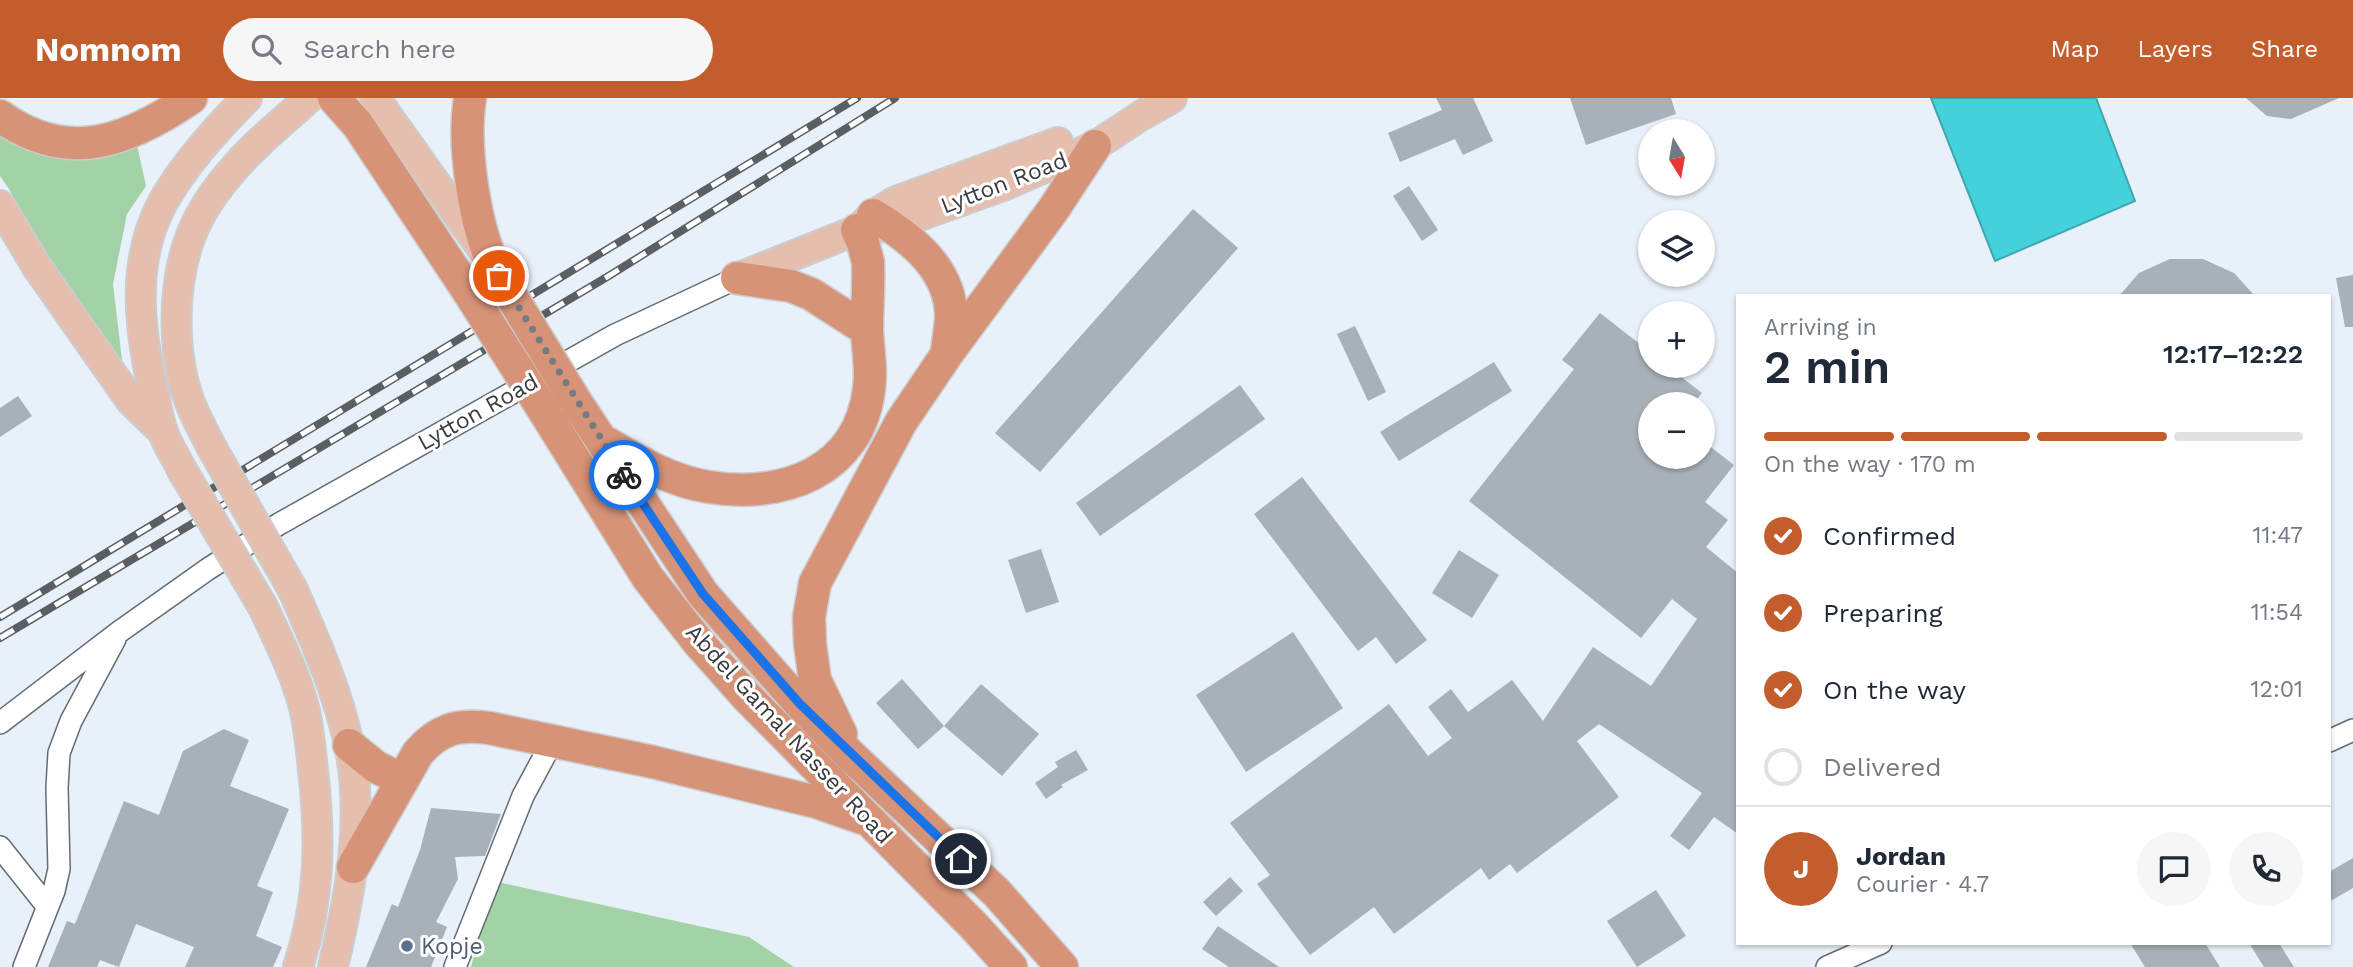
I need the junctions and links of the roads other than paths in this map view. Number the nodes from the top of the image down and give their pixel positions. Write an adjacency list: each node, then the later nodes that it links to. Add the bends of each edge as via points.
1 (191, 98): 9 (highway, via 135,131 68,145 49,142)
2 (247, 98): 17 (main road, via 163,201 142,263 140,311 145,354)
3 (309, 98): 24 (main road, bridge, via 239,163 204,211 189,239 176,312 179,355 190,402 293,590 319,650)
4 (334, 98): 27 (highway, Abdel Gamal Nasser Road, bridge, via 358,125 468,290 648,578 746,696)
5 (470, 98): 13 (highway, via 467,116 475,205)
6 (1172, 98): 8 (main road, Lytton Road)
7 (378, 101): 13 (main road, Abdel Gamal Nasser Road)
8 (1142, 115): 10 (main road, Lytton Road); 12 (main road, Lytton Road, via 896,201)
9 (0, 116)
10 (1095, 146): 12 (main road, Lytton Road, via 1003,186); 16 (highway)
11 (0, 205): 17 (main road, via 37,267 131,401)
12 (874, 224): 14 (main road, Lytton Road); 15 (highway, via 863,243 868,261); 16 (highway, via 921,249 941,279 951,317)
13 (496, 270): 18 (highway, Abdel Gamal Nasser Road, bridge)
14 (737, 278): 15 (highway, via 791,286 811,294); 19 (street, Lytton Road, via 615,335 279,524)
15 (867, 330): 18 (highway, via 869,390 861,419 838,456 800,481 774,488 708,487 647,467)
16 (947, 354): 25 (highway, via 901,422 815,583 809,617 815,680)
17 (163, 432): 33 (main road, bridge, via 263,607 305,712 318,811 318,868 314,907)
18 (600, 439): 25 (highway, Abdel Gamal Nasser Road, via 703,594)
19 (119, 632): 20 (street, Lytton Road); 30 (street, via 59,753 59,869)
20 (0, 723)
21 (2353, 730): 22 (street)
22 (2331, 740)
23 (552, 742): 26 (highway, via 467,725 444,731 428,742); 27 (highway, via 816,802); 35 (street, via 523,796)
24 (349, 745): 26 (highway, via 376,767); 29 (main road, via 355,787)
25 (850, 755): 37 (highway, Abdel Gamal Nasser Road, via 997,893)
26 (401, 779): 29 (highway)
27 (870, 821): 36 (highway, Abdel Gamal Nasser Road)
28 (0, 847): 30 (street)
29 (353, 867): 34 (main road)
30 (47, 906): 32 (street)
31 (1876, 945): 38 (street)
32 (24, 967)
33 (298, 967)
34 (333, 967)
35 (455, 967)
36 (1011, 967)
37 (1062, 967)
38 (1827, 967)

